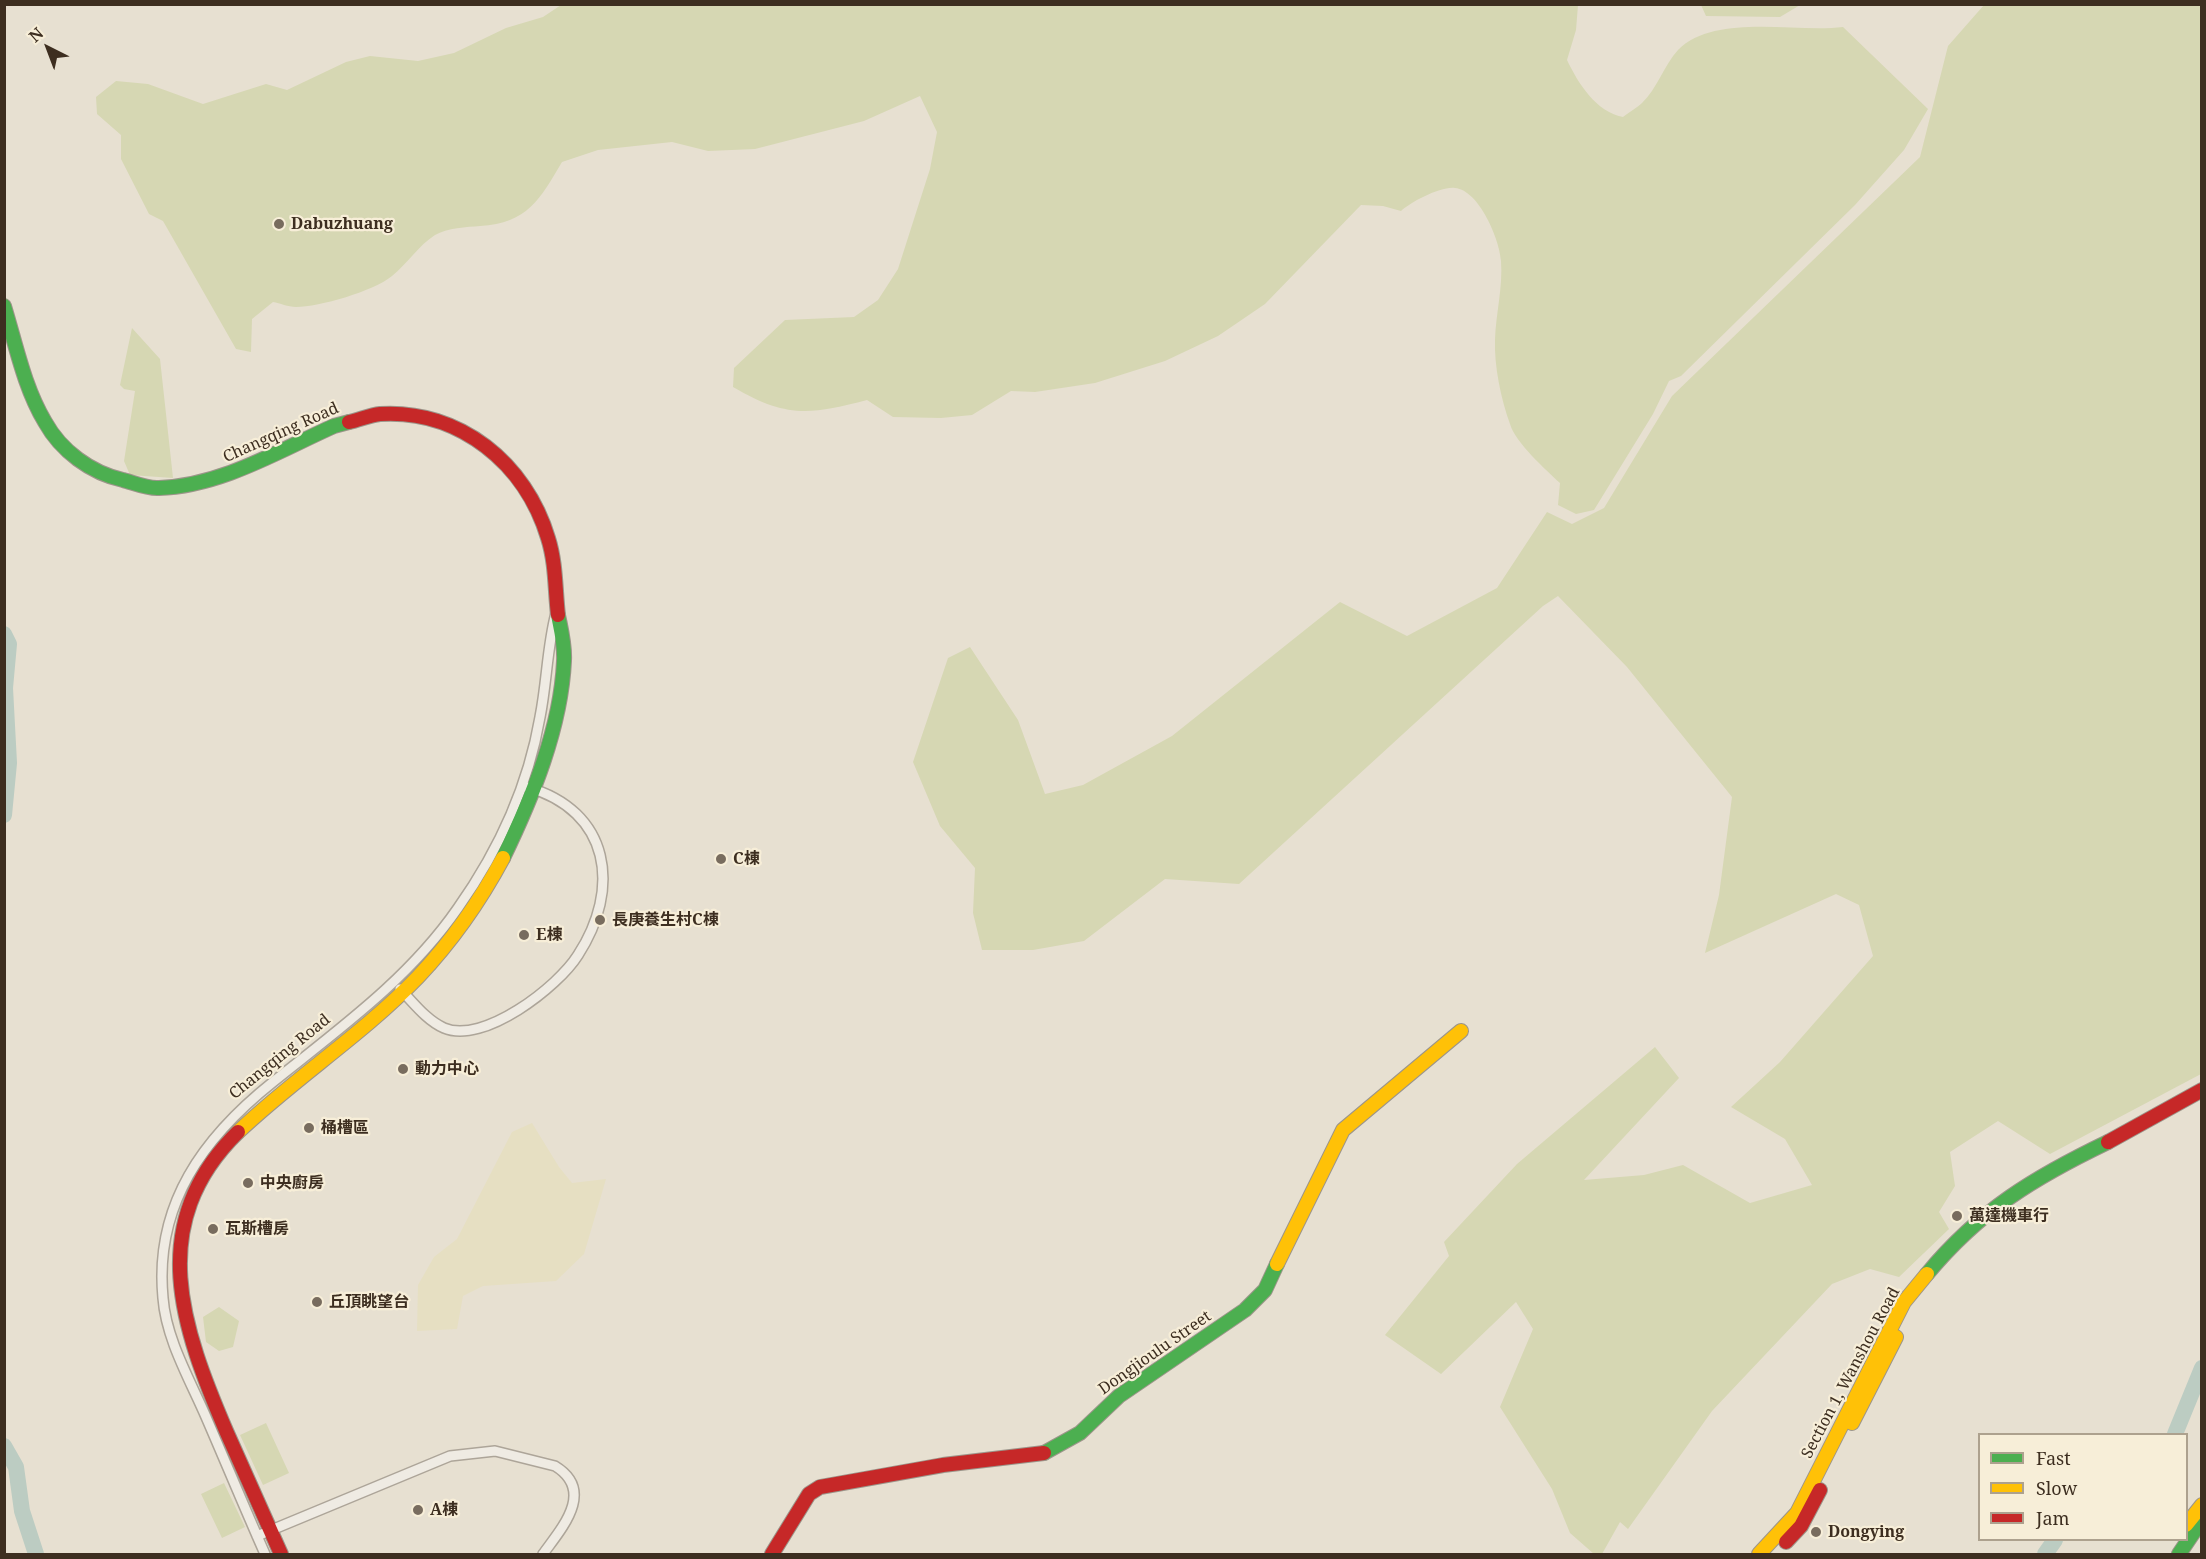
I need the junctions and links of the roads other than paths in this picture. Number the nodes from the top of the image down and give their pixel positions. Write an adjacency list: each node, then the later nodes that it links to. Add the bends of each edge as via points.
1 (4, 306): 2 (street, Changqing Road, via 29,392 50,431 71,455 97,472 131,486 161,489 206,484 341,422 366,416 417,415 467,432 503,459 540,514 553,557 563,633 562,682 550,735)
2 (528, 788): 3 (street, Changqing Road, via 504,859 469,918); 3 (street, via 559,800 581,816 597,839 602,883 596,919 577,957 563,974 525,1004 489,1025 472,1029 445,1028)
3 (398, 987): 10 (street, Changqing Road, via 229,1142 203,1179 186,1223 179,1270 180,1299 189,1338); 11 (street, Changqing Road, via 248,1102 226,1124 197,1157 171,1217 162,1269 168,1320 184,1367)
4 (1461, 1031): 18 (street, Dongjioulu Street, via 1343,1130 1265,1290 1245,1310 1119,1396 1080,1433 1049,1452 943,1465 820,1487 809,1494)
5 (2202, 1090): 19 (street, Section 1, Wanshou Road, via 2146,1123 2038,1176 1991,1210 1946,1251 1904,1302 1797,1513)
6 (2202, 1101): 20 (street, Section 1, Wanshou Road, via 2051,1178 1998,1215 1933,1276 1912,1305 1802,1526)
7 (2202, 1505): 9 (street)
8 (2202, 1520): 14 (street)
9 (2188, 1524)
10 (271, 1530): 11 (street); 16 (street, Changqing Road); 17 (street, via 450,1456 495,1451 555,1466 571,1485 573,1512)
11 (257, 1536): 15 (street, Changqing Road)
12 (2177, 1541): 21 (street)
13 (2188, 1541): 22 (street)
14 (2188, 1541)
15 (265, 1554)
16 (281, 1554)
17 (543, 1554)
18 (772, 1554)
19 (1759, 1554)
20 (1773, 1554)
21 (2169, 1554)
22 (2179, 1554)

